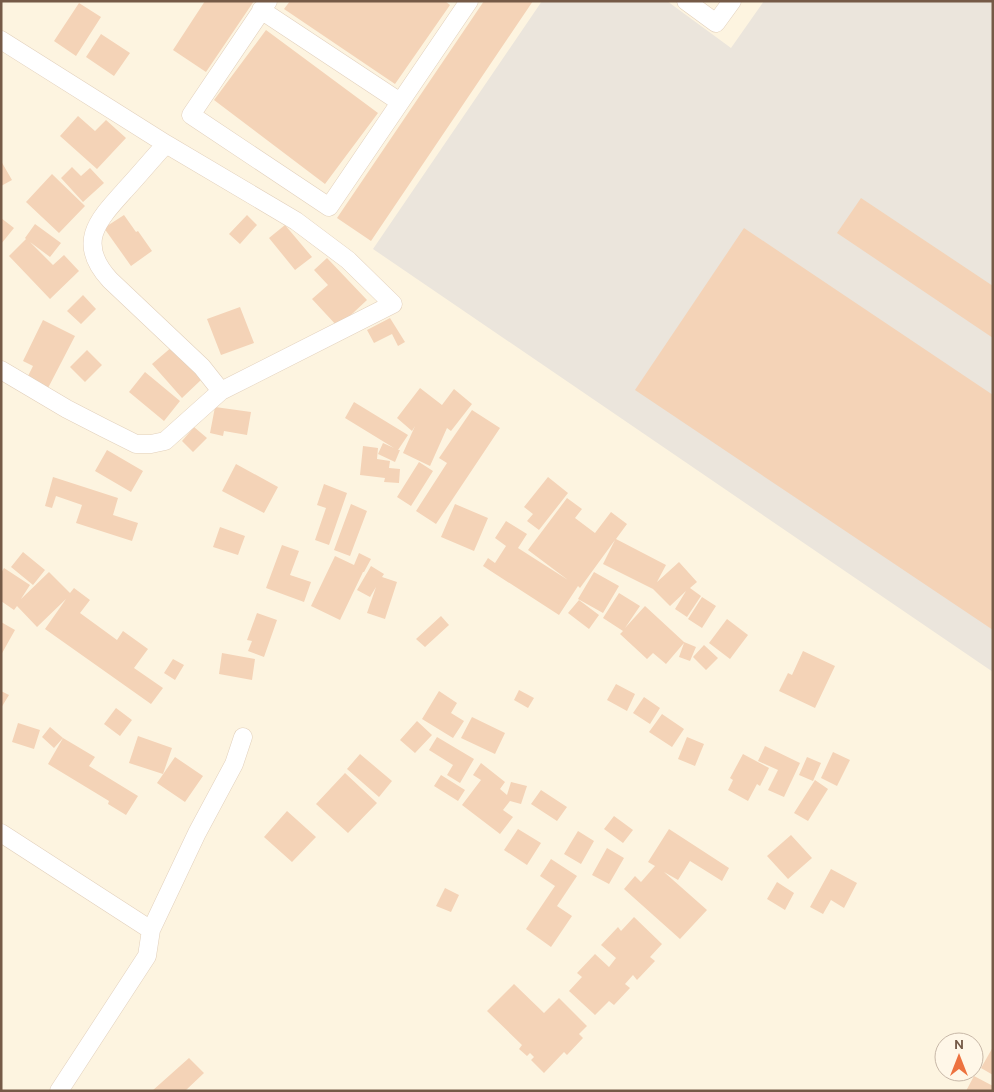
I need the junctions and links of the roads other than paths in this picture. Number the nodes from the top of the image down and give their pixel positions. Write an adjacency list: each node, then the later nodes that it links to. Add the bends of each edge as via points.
1 (469, 1): 6 (street)
2 (686, 1): 3 (street, via 716,23)
3 (732, 1)
4 (264, 6): 6 (street); 6 (street, via 191,115 329,207)
5 (1, 40): 7 (street)
6 (400, 102)
7 (166, 144): 9 (street, via 97,223 93,238 94,254 110,280 208,374); 9 (street, via 296,221 348,260 393,304)
8 (1, 370): 9 (street, via 136,444 165,441)
9 (221, 391)
10 (243, 737): 12 (street, via 234,764 197,832)
11 (1, 832): 12 (street)
12 (151, 930): 13 (street, via 147,956)
13 (59, 1091)

